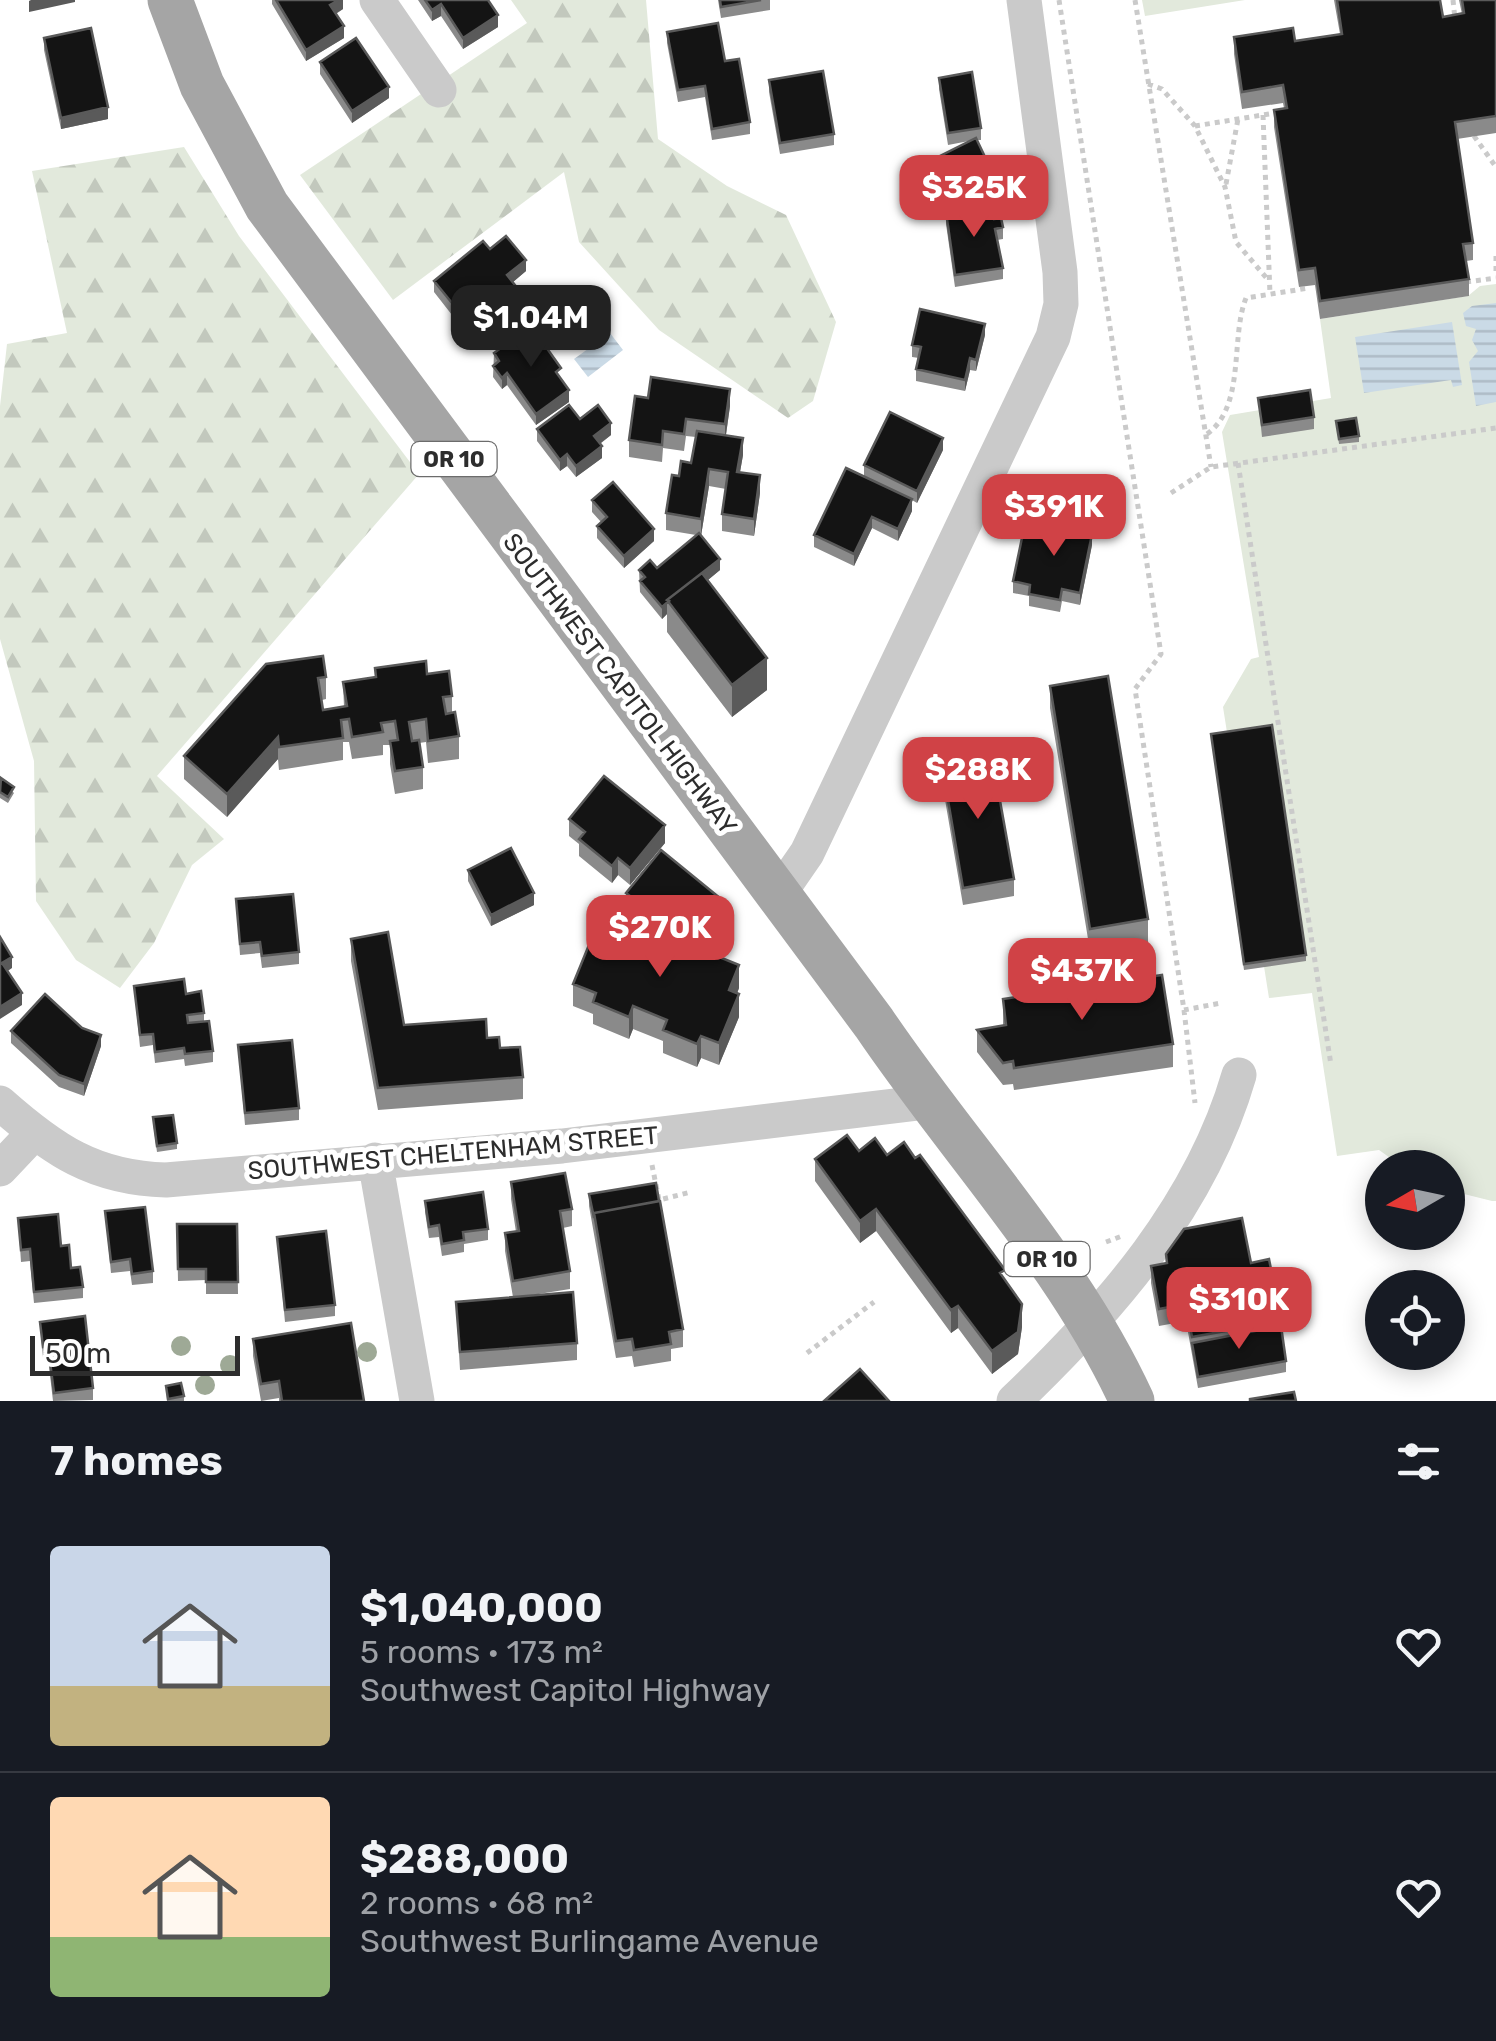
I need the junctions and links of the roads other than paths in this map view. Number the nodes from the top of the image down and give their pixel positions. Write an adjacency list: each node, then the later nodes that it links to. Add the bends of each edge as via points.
1 (170, 0): 5 (main road, SOUTHWEST CAPITOL HIGHWAY / OR 10, via 202,85 267,206)
2 (377, 0): 4 (street)
3 (1024, 0): 5 (street, via 1060,272 1053,337 806,853)
4 (439, 90)
5 (778, 895): 8 (main road, SOUTHWEST CAPITOL HIGHWAY / OR 10)
6 (1239, 1076): 12 (street, via 1194,1186)
7 (0, 1102): 9 (street, SOUTHWEST CHELTENHAM STREET)
8 (927, 1102): 10 (street, SOUTHWEST CHELTENHAM STREET, via 562,1146); 12 (main road, SOUTHWEST CAPITOL HIGHWAY / OR 10, via 1001,1194)
9 (34, 1132): 10 (street, SOUTHWEST CHELTENHAM STREET, via 78,1161 139,1180); 11 (street)
10 (375, 1160): 13 (street)
11 (0, 1169)
12 (1092, 1326): 14 (street); 15 (main road, SOUTHWEST CAPITOL HIGHWAY / OR 10)
13 (418, 1401)
14 (1014, 1401)
15 (1132, 1401)

